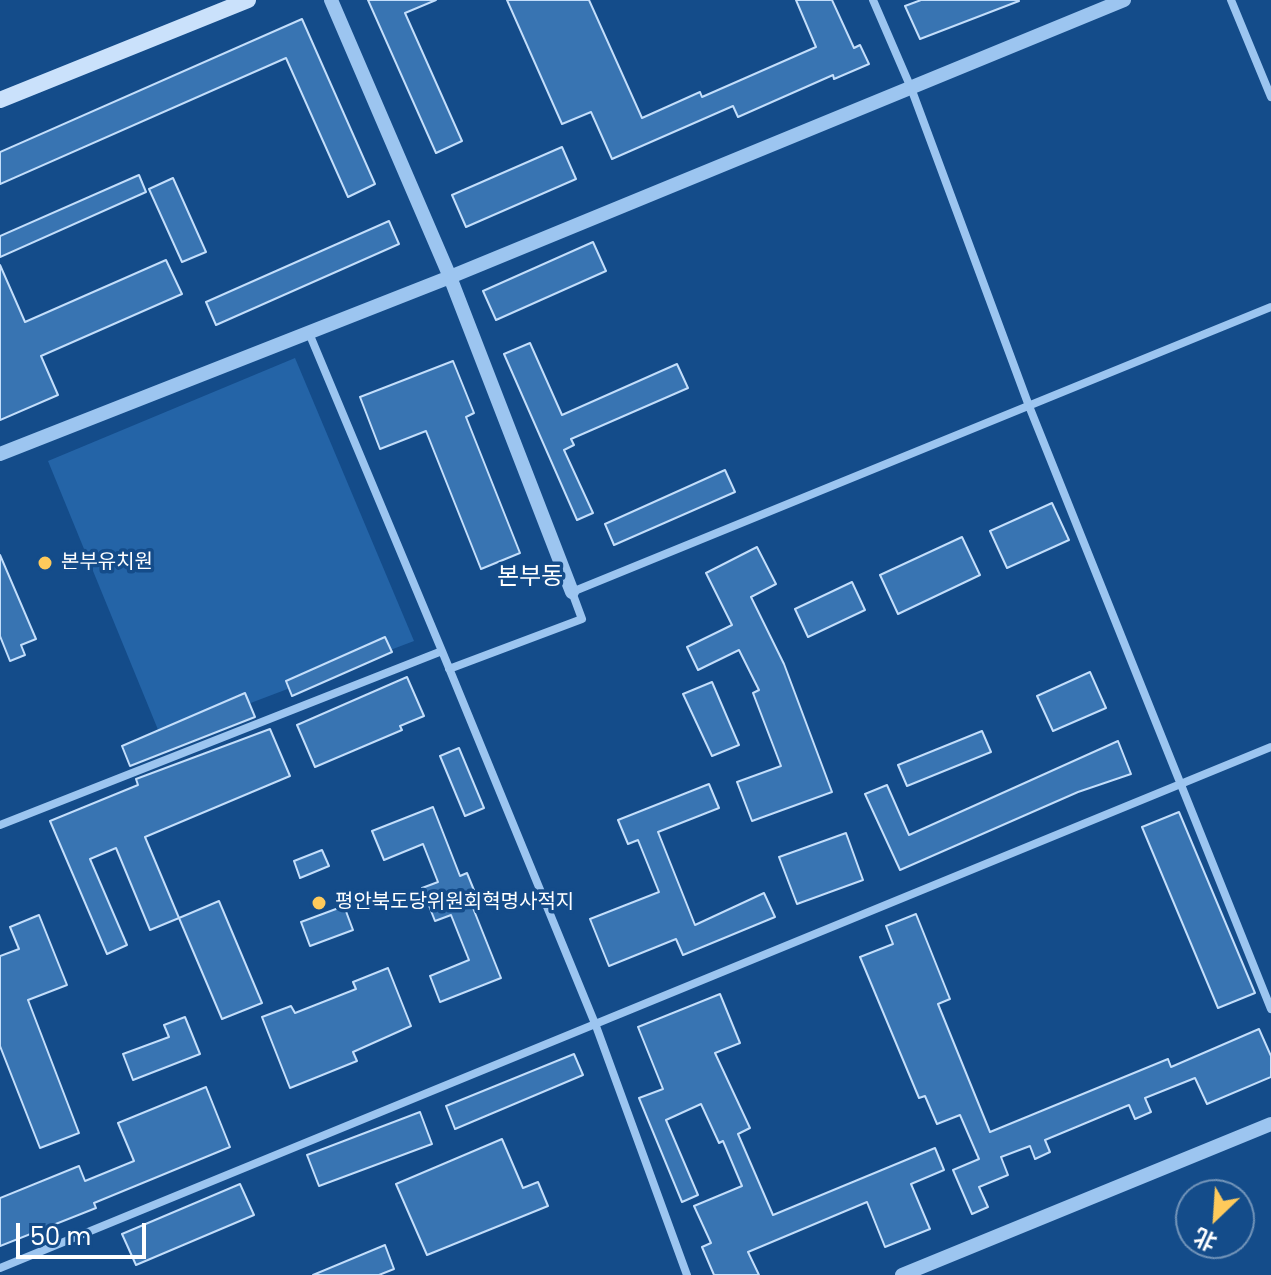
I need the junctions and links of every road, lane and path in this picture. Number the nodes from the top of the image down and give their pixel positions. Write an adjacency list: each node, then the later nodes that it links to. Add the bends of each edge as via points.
1 (248, 0): 8 (main road)
2 (331, 0): 9 (street)
3 (873, 0): 6 (street)
4 (1124, 0): 6 (street)
5 (1231, 0): 7 (street)
6 (911, 88): 9 (street); 12 (street)
7 (1271, 97)
8 (0, 100)
9 (450, 277): 11 (street); 14 (street)
10 (1271, 307): 12 (street)
11 (309, 333): 13 (street); 15 (street)
12 (1029, 406): 14 (street); 18 (street)
13 (0, 454)
14 (572, 592): 16 (street, via 582,619)
15 (442, 651): 16 (street); 19 (street)
16 (449, 669): 21 (street)
17 (1271, 747): 18 (street)
18 (1181, 784): 20 (street); 21 (street)
19 (0, 825)
20 (1271, 1009)
21 (596, 1026): 23 (street); 24 (street)
22 (1271, 1124): 25 (street)
23 (0, 1268)
24 (687, 1275)
25 (902, 1275)

